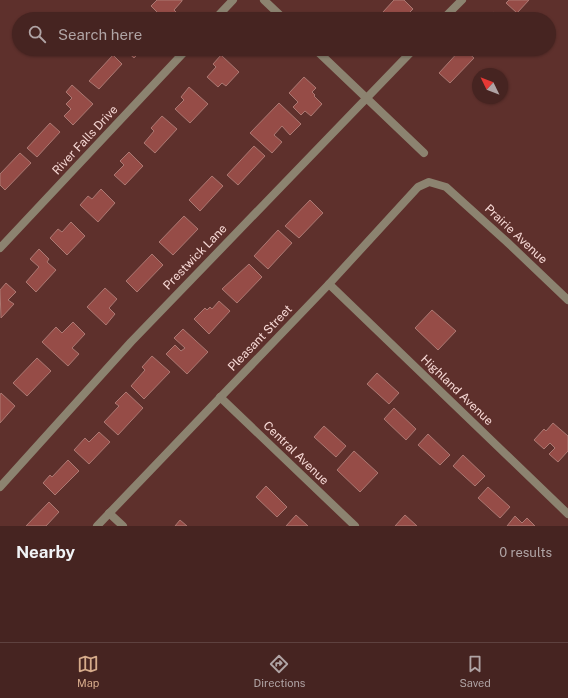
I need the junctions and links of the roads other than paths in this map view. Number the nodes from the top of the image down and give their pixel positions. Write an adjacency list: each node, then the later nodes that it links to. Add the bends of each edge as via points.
1 (233, 0): 4 (street)
2 (264, 0): 5 (street)
3 (462, 0): 6 (street)
4 (222, 12)
5 (277, 12)
6 (451, 12)
7 (180, 56): 13 (street, River Falls Drive)
8 (322, 56): 10 (street)
9 (407, 56): 10 (street, Prestwick Lane)
10 (367, 98): 11 (street); 17 (street, Prestwick Lane, via 131,342)
11 (424, 153)
12 (446, 187): 14 (street, Pleasant Street, via 429,182 418,187); 15 (street, Prairie Avenue)
13 (0, 248)
14 (329, 284): 16 (street, Pleasant Street); 19 (street, Highland Avenue)
15 (568, 300)
16 (220, 397): 18 (street, Pleasant Street); 22 (street, Central Avenue)
17 (0, 487)
18 (109, 513): 20 (street, Pleasant Street); 21 (street)
19 (568, 514)
20 (97, 526)
21 (122, 526)
22 (355, 526)

